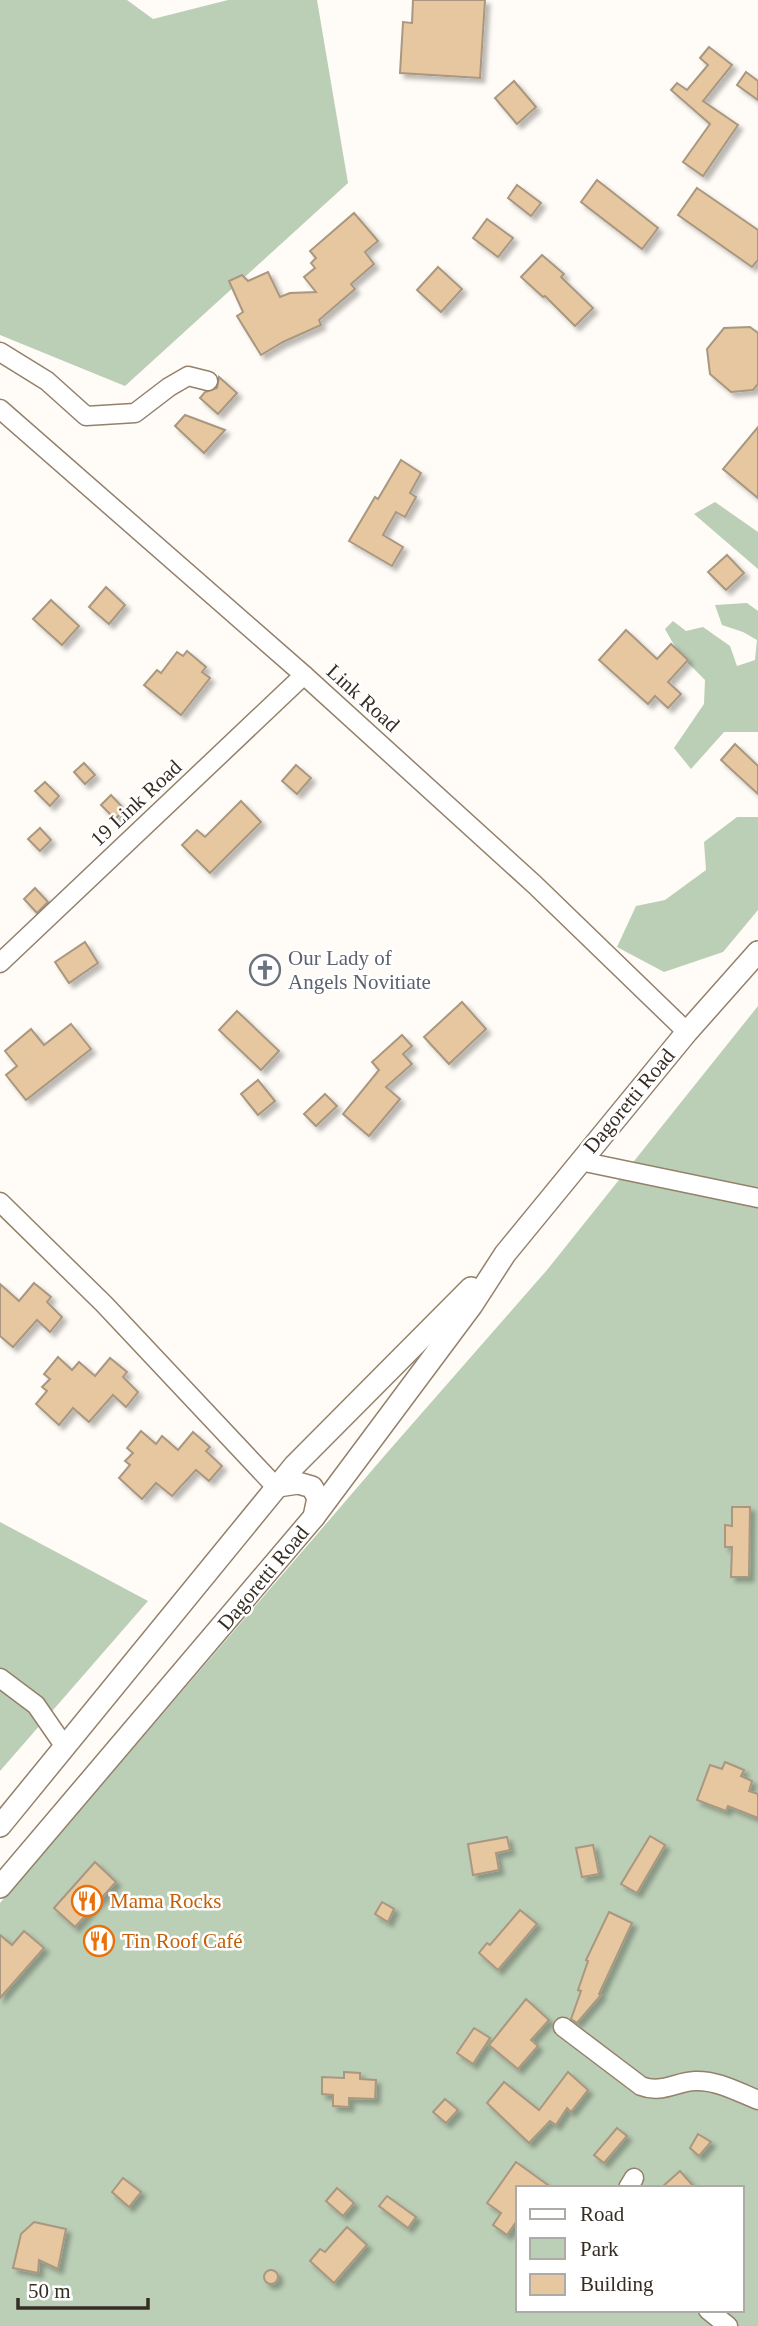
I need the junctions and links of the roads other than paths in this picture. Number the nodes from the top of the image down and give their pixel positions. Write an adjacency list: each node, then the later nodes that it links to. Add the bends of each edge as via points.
1 (0, 352): 2 (street, via 47,381 86,416 135,413 188,376)
2 (208, 381)
3 (0, 409): 4 (street, Link Road)
4 (304, 675): 6 (street, 19 Link Road); 7 (street, Link Road, via 535,885)
5 (758, 952): 7 (main road, Dagoretti Road)
6 (0, 963)
7 (687, 1032): 8 (main road, Dagoretti Road)
8 (580, 1161): 9 (street); 11 (main road, Dagoretti Road)
9 (758, 1198)
10 (0, 1202): 12 (street)
11 (505, 1254): 12 (main road, Dagoretti Road); 13 (main road, Dagoretti Road)
12 (278, 1487): 13 (main road, via 298,1483 312,1487 318,1498); 15 (main road, Dagoretti Road)
13 (314, 1517): 17 (main road, Dagoretti Road)
14 (0, 1678): 15 (street, via 36,1705)
15 (65, 1747): 16 (main road, Dagoretti Road)
16 (0, 1826)
17 (0, 1886)
18 (564, 2027): 19 (street, via 651,2090 710,2082)
19 (758, 2100)
20 (711, 2312): 21 (street)
21 (729, 2326)

